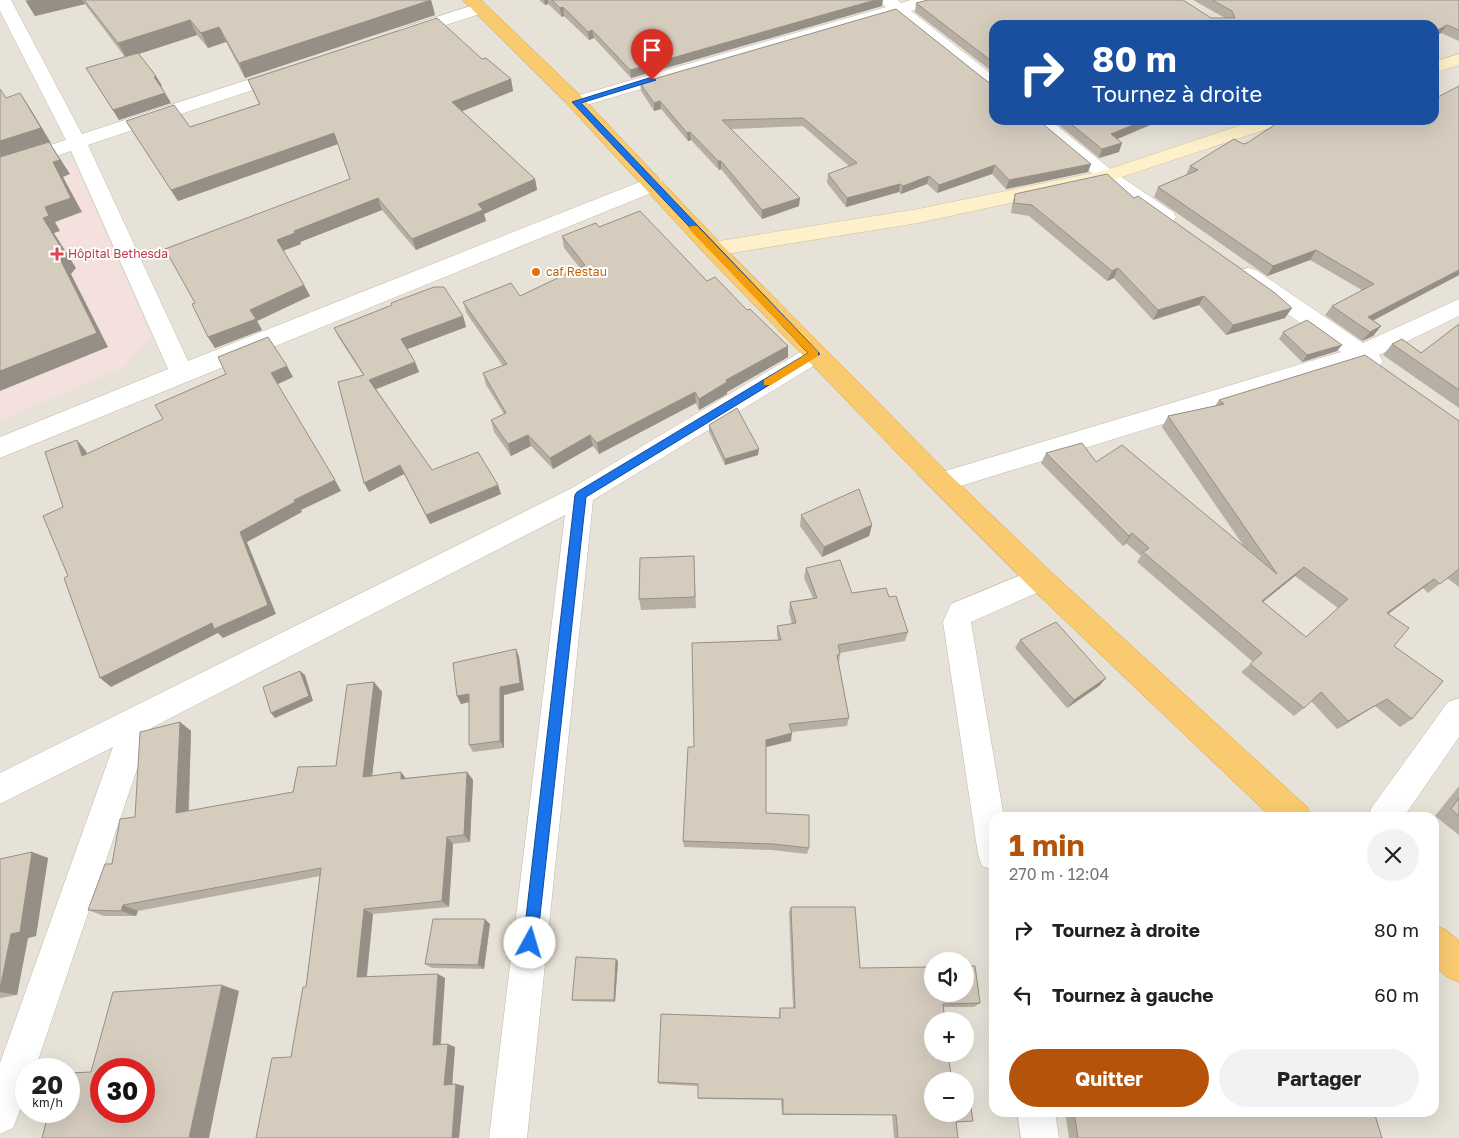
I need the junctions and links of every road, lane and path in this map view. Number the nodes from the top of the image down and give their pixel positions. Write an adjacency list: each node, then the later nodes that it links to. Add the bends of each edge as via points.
1 (3, 0): 13 (street)
2 (929, 0): 4 (street)
3 (475, 4): 5 (street); 10 (highway)
4 (893, 4): 9 (street); 10 (street)
5 (386, 40)
6 (1459, 59): 7 (street)
7 (1439, 66)
8 (302, 68): 13 (street)
9 (989, 80)
10 (576, 102): 16 (highway)
11 (1044, 125): 15 (street)
12 (1260, 125): 15 (street)
13 (77, 143): 14 (street); 24 (street)
14 (0, 168)
15 (1106, 176): 17 (street); 18 (street, via 918,216)
16 (654, 184): 18 (highway); 24 (street)
17 (1186, 231)
18 (713, 249): 21 (highway)
19 (1234, 265): 22 (street)
20 (1459, 307): 22 (street)
21 (815, 354): 26 (highway); 27 (street)
22 (1361, 354): 23 (street); 26 (street)
23 (1386, 371)
24 (182, 373): 25 (street)
25 (0, 448)
26 (941, 482): 28 (highway)
27 (581, 495): 30 (street); 39 (street)
28 (1040, 579): 32 (highway); 34 (street, via 961,614 957,622)
29 (1459, 712): 33 (street)
30 (138, 718): 31 (street); 37 (street)
31 (0, 789)
32 (1290, 812)
33 (1387, 812)
34 (989, 823)
35 (1439, 947): 36 (highway)
36 (1459, 965)
37 (0, 1115)
38 (1037, 1117): 40 (street)
39 (508, 1138)
40 (1040, 1138)

